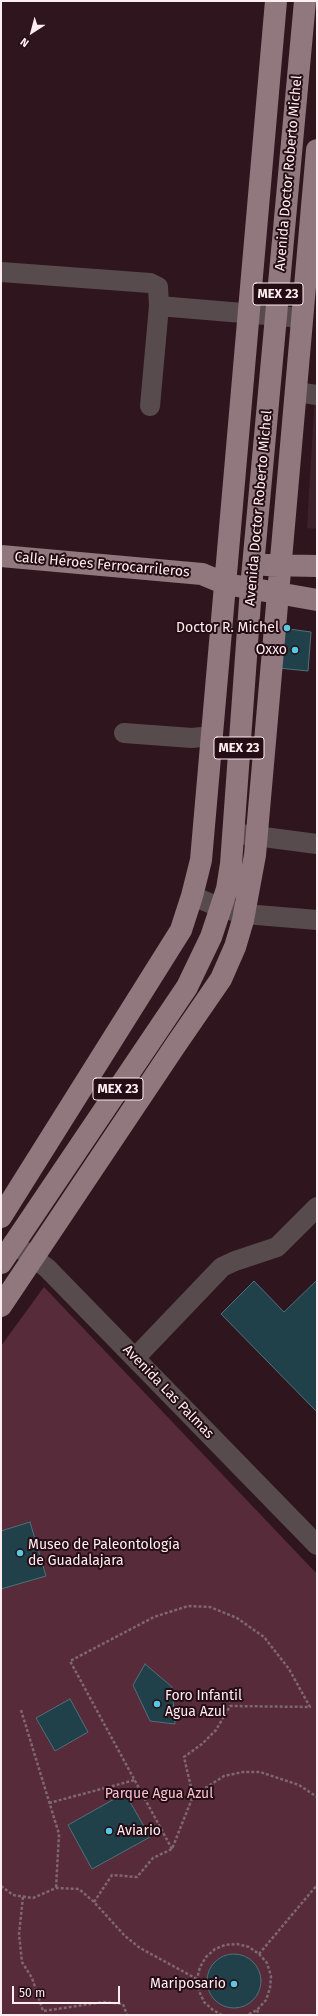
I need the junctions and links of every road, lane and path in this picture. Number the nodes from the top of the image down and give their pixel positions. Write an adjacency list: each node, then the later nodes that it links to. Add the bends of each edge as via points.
1 (276, 1): 4 (main road, Avenida Doctor Roberto Michel)
2 (305, 1): 5 (main road, Avenida Doctor Roberto Michel / MEX 23)
3 (317, 150): 10 (main road, Avenida Doctor Roberto Michel)
4 (256, 226): 5 (main road); 8 (main road, Avenida Doctor Roberto Michel)
5 (284, 227): 9 (main road, Avenida Doctor Roberto Michel / MEX 23)
6 (1, 272): 7 (street, via 150,283 158,287)
7 (159, 306): 8 (street); 12 (street)
8 (248, 314): 9 (street); 13 (main road, Avenida Doctor Roberto Michel)
9 (276, 316): 10 (street); 14 (main road, Avenida Doctor Roberto Michel / MEX 23)
10 (302, 318): 11 (main road, Avenida Doctor Roberto Michel)
11 (306, 393): 17 (main road, Avenida Doctor Roberto Michel)
12 (150, 406)
13 (231, 522): 14 (main road); 19 (main road, Avenida Doctor Roberto Michel)
14 (257, 524): 16 (main road, Avenida Doctor Roberto Michel / MEX 23)
15 (1, 556): 19 (main road, Calle Héroes Ferrocarrileros)
16 (254, 564): 17 (main road, Calle Héroes Ferrocarrileros); 19 (main road, Calle Héroes Ferrocarrileros); 20 (main road, Avenida Doctor Roberto Michel / MEX 23)
17 (281, 566): 18 (main road, Calle Héroes Ferrocarrileros); 21 (main road, Avenida Doctor Roberto Michel)
18 (317, 566)
19 (226, 575): 20 (main road, Calle Héroes Ferrocarrileros); 23 (main road, Avenida Doctor Roberto Michel)
20 (251, 588): 21 (main road, Calle Héroes Ferrocarrileros); 24 (main road, Avenida Doctor Roberto Michel / MEX 23)
21 (278, 593): 22 (main road, Calle Héroes Ferrocarrileros); 29 (main road, Avenida Doctor Roberto Michel)
22 (317, 600)
23 (220, 646): 24 (main road); 25 (main road, Avenida Doctor Roberto Michel)
24 (247, 648): 26 (main road, Avenida Doctor Roberto Michel / MEX 23)
25 (216, 690): 26 (main road); 28 (main road, Avenida Doctor Roberto Michel)
26 (244, 691): 30 (main road, Avenida Doctor Roberto Michel / MEX 23)
27 (124, 732): 28 (street, via 192,738)
28 (211, 736): 31 (main road, Avenida Doctor Roberto Michel)
29 (264, 751): 30 (main road); 32 (main road, Avenida Doctor Roberto Michel)
30 (235, 804): 31 (main road); 33 (main road, Avenida Doctor Roberto Michel / MEX 23)
31 (205, 806): 34 (main road, Avenida Doctor Roberto Michel)
32 (257, 835): 33 (street); 35 (street); 38 (main road, Avenida Doctor Roberto Michel)
33 (233, 838): 34 (main road); 37 (main road, Avenida Doctor Roberto Michel / MEX 23)
34 (202, 840): 36 (main road, Avenida Doctor Roberto Michel, via 201,860)
35 (317, 844)
36 (192, 896): 37 (street); 40 (main road, Avenida Doctor Roberto Michel, via 181,930)
37 (222, 908): 38 (street); 41 (main road, Avenida Doctor Roberto Michel / MEX 23)
38 (245, 914): 39 (street); 42 (main road, Avenida Doctor Roberto Michel, via 235,947 221,979)
39 (317, 920)
40 (155, 972): 41 (main road); 43 (main road, Avenida Doctor Roberto Michel)
41 (187, 987): 42 (main road); 44 (main road, Avenida Doctor Roberto Michel / MEX 23)
42 (206, 1002): 45 (main road, Avenida Doctor Roberto Michel)
43 (128, 1016): 44 (main road); 46 (main road, Avenida Doctor Roberto Michel)
44 (156, 1033): 45 (main road); 47 (main road, Avenida Doctor Roberto Michel / MEX 23)
45 (174, 1046): 51 (main road, Avenida Doctor Roberto Michel)
46 (32, 1168): 47 (main road); 49 (main road, Avenida Doctor Roberto Michel)
47 (55, 1182): 50 (main road, Avenida Doctor Roberto Michel / MEX 23)
48 (317, 1207): 54 (street, via 277,1247 222,1267)
49 (1, 1217)
50 (13, 1243): 51 (street, Avenida Las Palmas); 52 (main road, Avenida Doctor Roberto Michel / MEX 23)
51 (33, 1256): 53 (main road, Avenida Doctor Roberto Michel); 54 (street, Avenida Las Palmas)
52 (1, 1263)
53 (1, 1306)
54 (135, 1358): 55 (street, Avenida Las Palmas)
55 (317, 1545)
56 (21, 1710): 60 (path)
57 (135, 1780): 58 (path, via 70,1661 154,1617 188,1606 210,1607 237,1618 264,1637 290,1669 310,1707 230,1706 216,1730 184,1757); 60 (path); 61 (path)
58 (193, 1796): 59 (path, via 224,1776 260,1772 299,1785); 61 (path)
59 (317, 1797)
60 (49, 1803): 64 (path, via 59,1834)
61 (172, 1849): 66 (path, via 153,1858 137,1877 112,1875)
62 (317, 1885): 67 (path)
63 (1, 1886): 65 (path, via 13,1895)
64 (56, 1888): 65 (path, via 34,1898); 66 (path, via 78,1889)
65 (23, 1896): 70 (path, via 19,1934 22,1962 32,1978)
66 (94, 1902): 68 (path, via 124,1936 140,1948)
67 (259, 1954): 68 (path, via 249,1947 238,1944 226,1945 206,1957); 69 (path, via 269,1970 270,1988 266,2000)
68 (198, 1979): 73 (path, via 199,1991 204,2002)
69 (257, 2010): 74 (path); 75 (path)
70 (43, 2011): 71 (path); 72 (path, via 104,2002 123,2004)
71 (44, 2015)
72 (127, 2015)
73 (222, 2015)
74 (247, 2015)
75 (259, 2015)

